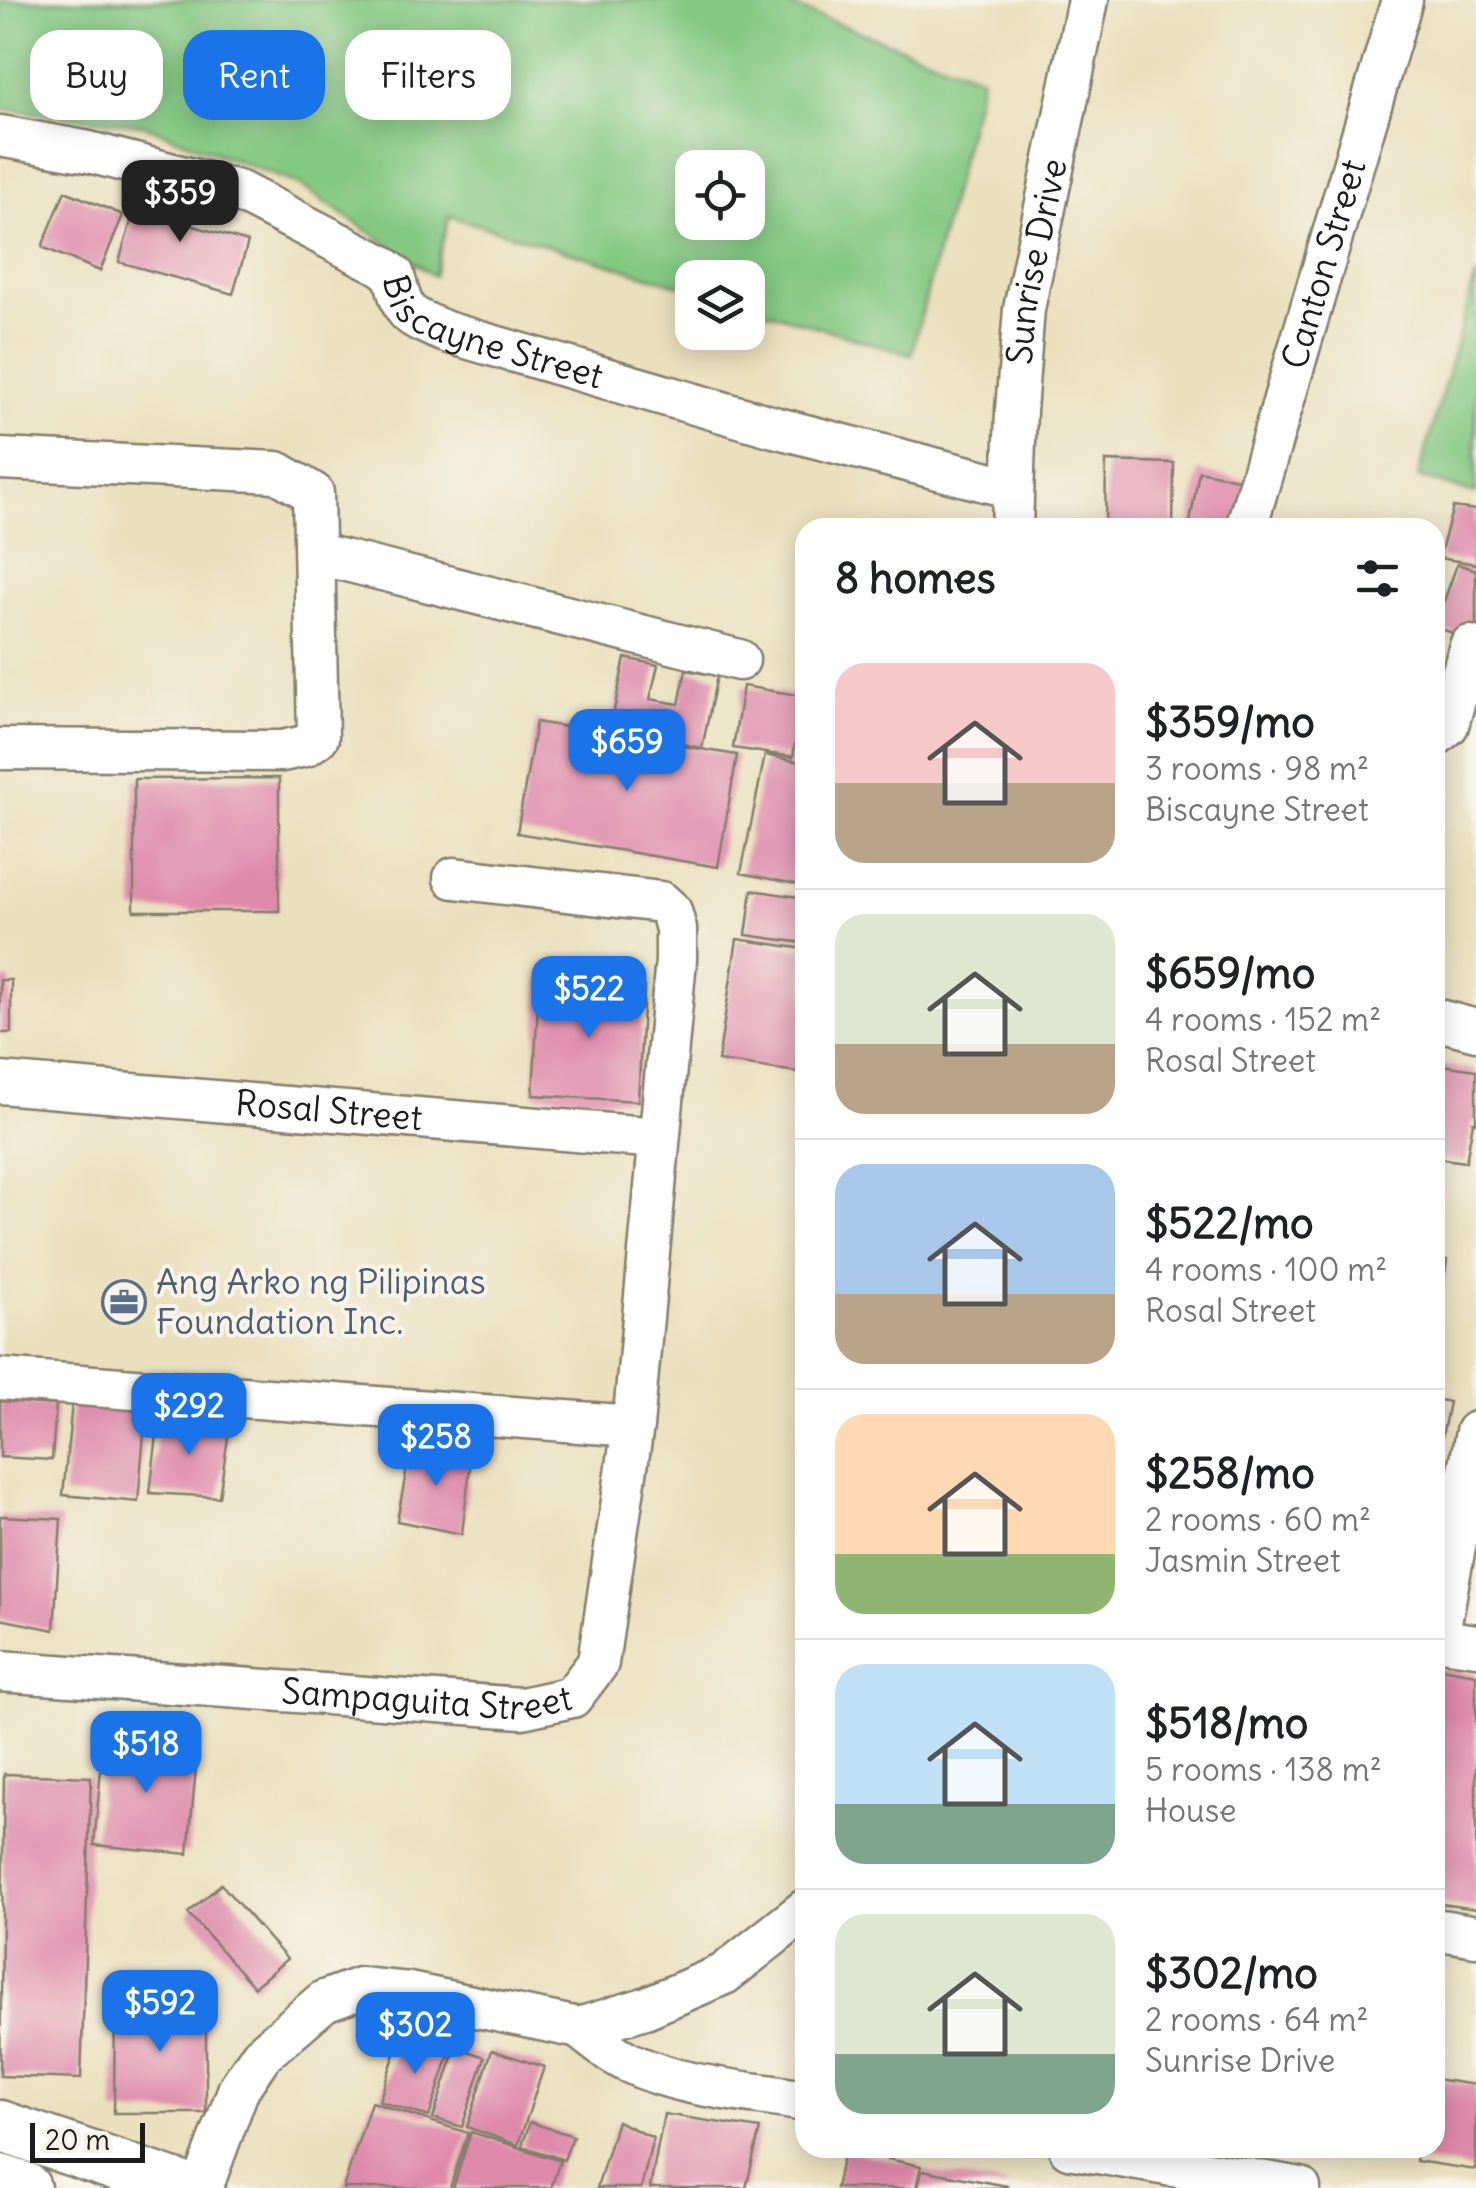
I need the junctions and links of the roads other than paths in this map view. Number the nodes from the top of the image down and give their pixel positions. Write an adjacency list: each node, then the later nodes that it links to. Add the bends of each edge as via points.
1 (1088, 0): 5 (street, Sunrise Drive, via 1024,309)
2 (1402, 0): 6 (street, Canton Street)
3 (0, 136): 5 (street, Biscayne Street, via 238,191 381,265 394,275 408,315 446,332 774,427)
4 (0, 458): 7 (street, via 277,472 314,494)
5 (1012, 508)
6 (1249, 518)
7 (315, 554): 9 (street); 11 (street, via 318,737 305,746)
8 (1470, 646): 10 (street)
9 (739, 660)
10 (1445, 721)
11 (0, 749)
12 (454, 878): 16 (street, via 661,902 671,911 673,1001)
13 (1445, 1021): 14 (street)
14 (1476, 1030)
15 (0, 1083): 16 (street, Rosal Street)
16 (658, 1138): 18 (street)
17 (0, 1379): 18 (street)
18 (633, 1426): 21 (street, Sampaguita Street, via 598,1664 572,1697 522,1708)
19 (1476, 1432): 20 (street)
20 (1450, 1641)
21 (0, 1671)
22 (795, 1918): 25 (street, via 724,1974)
23 (1445, 1931): 24 (street)
24 (1476, 1936)
25 (578, 2028): 26 (street, via 633,2065); 32 (street, via 409,1992 360,1988 324,2002 260,2055 240,2088)
26 (795, 2099)
27 (0, 2126): 31 (main road)
28 (1128, 2158): 33 (street)
29 (0, 2180): 30 (main road)
30 (25, 2188)
31 (182, 2188)
32 (202, 2188)
33 (1300, 2188)

